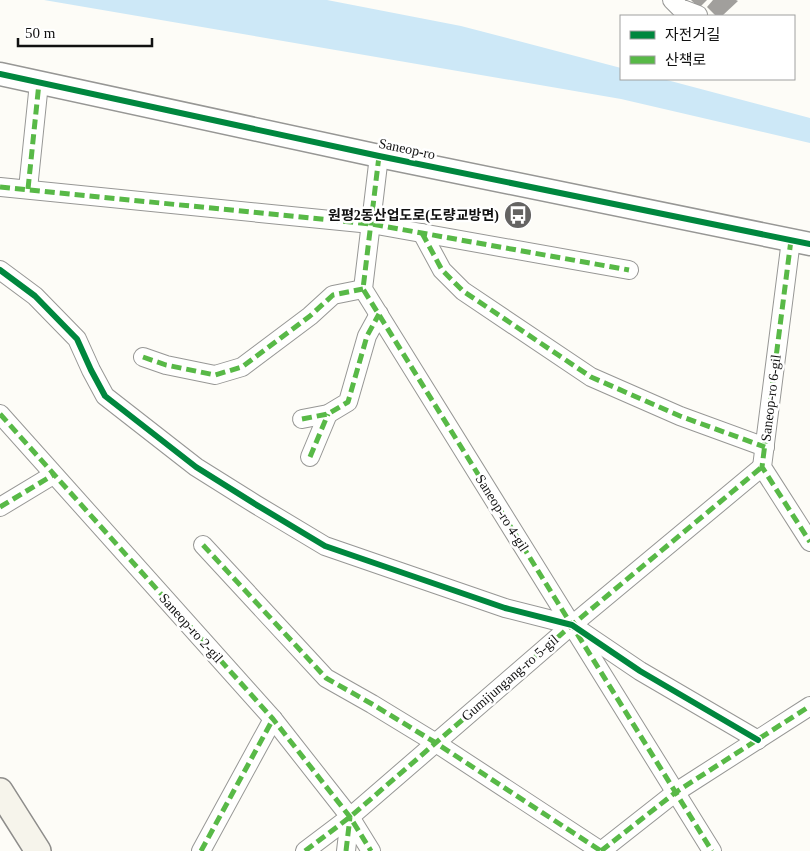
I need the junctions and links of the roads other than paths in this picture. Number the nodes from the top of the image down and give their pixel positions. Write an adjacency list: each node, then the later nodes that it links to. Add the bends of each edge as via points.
1 (672, 0): 2 (street, via 680,8)
2 (698, 15)
3 (0, 74): 4 (street, Saneop-ro)
4 (39, 83): 5 (street, Saneop-ro); 7 (street)
5 (379, 156): 8 (street); 10 (street, Saneop-ro)
6 (0, 187): 7 (street)
7 (28, 189): 8 (street)
8 (371, 224): 9 (street); 13 (street)
9 (422, 233): 12 (street); 19 (street, via 442,270 463,291 591,377 680,416)
10 (801, 242): 19 (street, Saneop-ro 6-gil)
11 (0, 270): 26 (street, via 35,296 77,339 105,396 196,467 233,490 325,546 505,608)
12 (629, 270)
13 (363, 289): 14 (street, Saneop-ro 4-gil); 15 (street, via 333,295 242,367 215,375)
14 (379, 314): 17 (street, via 367,336 348,402); 26 (street, Saneop-ro 4-gil)
15 (143, 357)
16 (0, 414): 22 (street, Saneop-ro 2-gil)
17 (328, 414): 18 (street); 20 (street)
18 (302, 419)
19 (765, 447): 21 (street, Saneop-ro 6-gil)
20 (310, 457)
21 (762, 467): 24 (street); 26 (street, Gumijungang-ro 5-gil)
22 (53, 475): 23 (street); 28 (street, Saneop-ro 2-gil)
23 (0, 508)
24 (810, 542)
25 (203, 545): 30 (street, via 326,678)
26 (572, 625): 29 (street, via 640,672); 30 (street, Gumijungang-ro 5-gil); 32 (street, Saneop-ro 4-gil)
27 (810, 706): 29 (street)
28 (273, 719): 33 (street, Saneop-ro 2-gil); 35 (street)
29 (758, 740): 32 (street)
30 (436, 743): 33 (street, Gumijungang-ro 5-gil); 39 (street)
31 (0, 791): 34 (main road)
32 (676, 792): 39 (street); 40 (street, Saneop-ro 4-gil)
33 (350, 817): 36 (street, Gumijungang-ro 5-gil); 37 (street); 38 (street, Saneop-ro 2-gil)
34 (38, 851)
35 (200, 851)
36 (305, 851)
37 (346, 851)
38 (371, 851)
39 (601, 851)
40 (712, 851)

